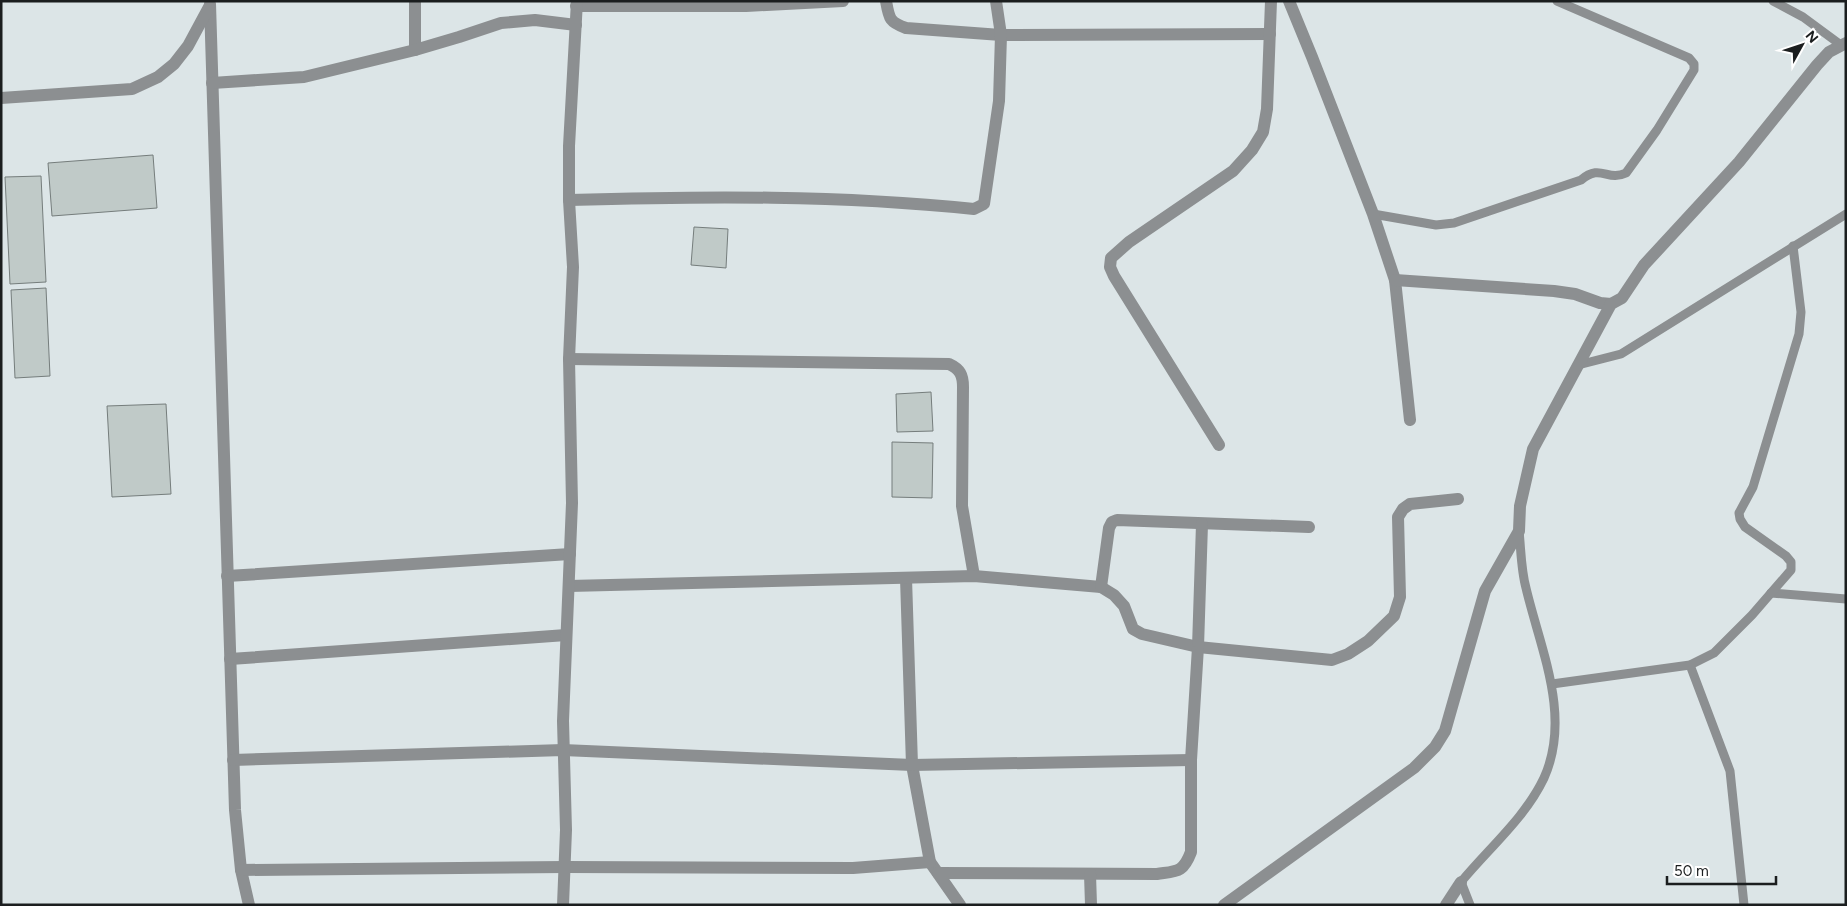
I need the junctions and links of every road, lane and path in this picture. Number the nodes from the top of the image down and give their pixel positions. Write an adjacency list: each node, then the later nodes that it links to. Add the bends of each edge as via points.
1 (415, 1): 15 (street)
2 (886, 1): 13 (street, via 888,17 894,24 906,28)
3 (996, 1): 13 (street)
4 (1271, 1): 12 (street)
5 (1289, 1): 19 (street)
6 (1557, 1): 19 (lane, via 1689,58 1694,64 1694,70 1657,130 1626,173 1620,176 1597,172 1588,174 1581,180 1454,223 1436,225)
7 (1772, 1): 14 (lane)
8 (210, 2): 16 (street); 17 (street, via 188,46 174,64 158,77 132,89)
9 (840, 2): 10 (street, via 746,6)
10 (577, 3): 11 (street)
11 (576, 25): 15 (street, via 535,20 501,23); 18 (street, via 570,108)
12 (1270, 34): 13 (street); 27 (street, via 1267,109 1263,132 1252,150 1233,171 1110,258 1114,276)
13 (1001, 35): 18 (street, via 999,101 984,204 980,207 773,198)
14 (1843, 44): 23 (street, via 1816,65 1738,162 1644,265 1622,298)
15 (415, 50): 16 (street, via 304,78)
16 (212, 83): 33 (street)
17 (1, 98)
18 (569, 200): 24 (street, via 573,266)
19 (1373, 214): 22 (street)
20 (1846, 214): 21 (lane)
21 (1793, 246): 25 (lane, via 1621,354); 38 (lane, via 1801,312 1799,334 1753,487 1740,512 1745,527 1791,562 1791,570)
22 (1395, 280): 23 (street, via 1554,291); 26 (street)
23 (1610, 304): 25 (street)
24 (569, 359): 32 (street); 34 (street, via 949,364 957,368 963,376 962,506)
25 (1578, 365): 31 (street, via 1533,449 1520,506)
26 (1410, 420)
27 (1219, 445)
28 (1458, 499): 41 (street, via 1410,504 1403,509 1398,517 1400,597 1394,616 1368,641 1348,654 1332,660)
29 (1202, 524): 30 (street); 37 (street, via 1112,522); 41 (street)
30 (1309, 527)
31 (1520, 531): 44 (lane, via 1525,586); 59 (street, via 1485,591 1444,730 1435,747 1414,768)
32 (570, 554): 33 (street); 36 (street)
33 (228, 576): 42 (street)
34 (974, 576): 35 (street); 37 (street)
35 (906, 578): 36 (street); 48 (street)
36 (569, 586): 40 (street)
37 (1101, 587): 41 (street, via 1124,606 1133,629)
38 (1771, 593): 39 (lane); 43 (lane, via 1714,654)
39 (1846, 599)
40 (566, 635): 42 (street); 45 (street)
41 (1198, 647): 47 (street)
42 (230, 658): 46 (street)
43 (1690, 664): 44 (lane); 62 (lane, via 1730,771)
44 (1552, 684): 54 (lane, via 1553,746 1544,777 1517,820)
45 (563, 750): 46 (street); 48 (street); 50 (street)
46 (233, 760): 51 (street)
47 (1191, 760): 48 (street); 53 (street, via 1191,852 1186,864 1176,872 1157,874)
48 (912, 765): 49 (street)
49 (930, 862): 50 (street, via 853,868); 52 (street)
50 (565, 867): 51 (street); 56 (street)
51 (241, 870): 55 (street)
52 (938, 874): 53 (street); 57 (street)
53 (1090, 874): 58 (street)
54 (1461, 882): 60 (street); 61 (lane)
55 (249, 905)
56 (563, 905)
57 (960, 905)
58 (1091, 905)
59 (1224, 905)
60 (1446, 905)
61 (1470, 905)
62 (1744, 905)

